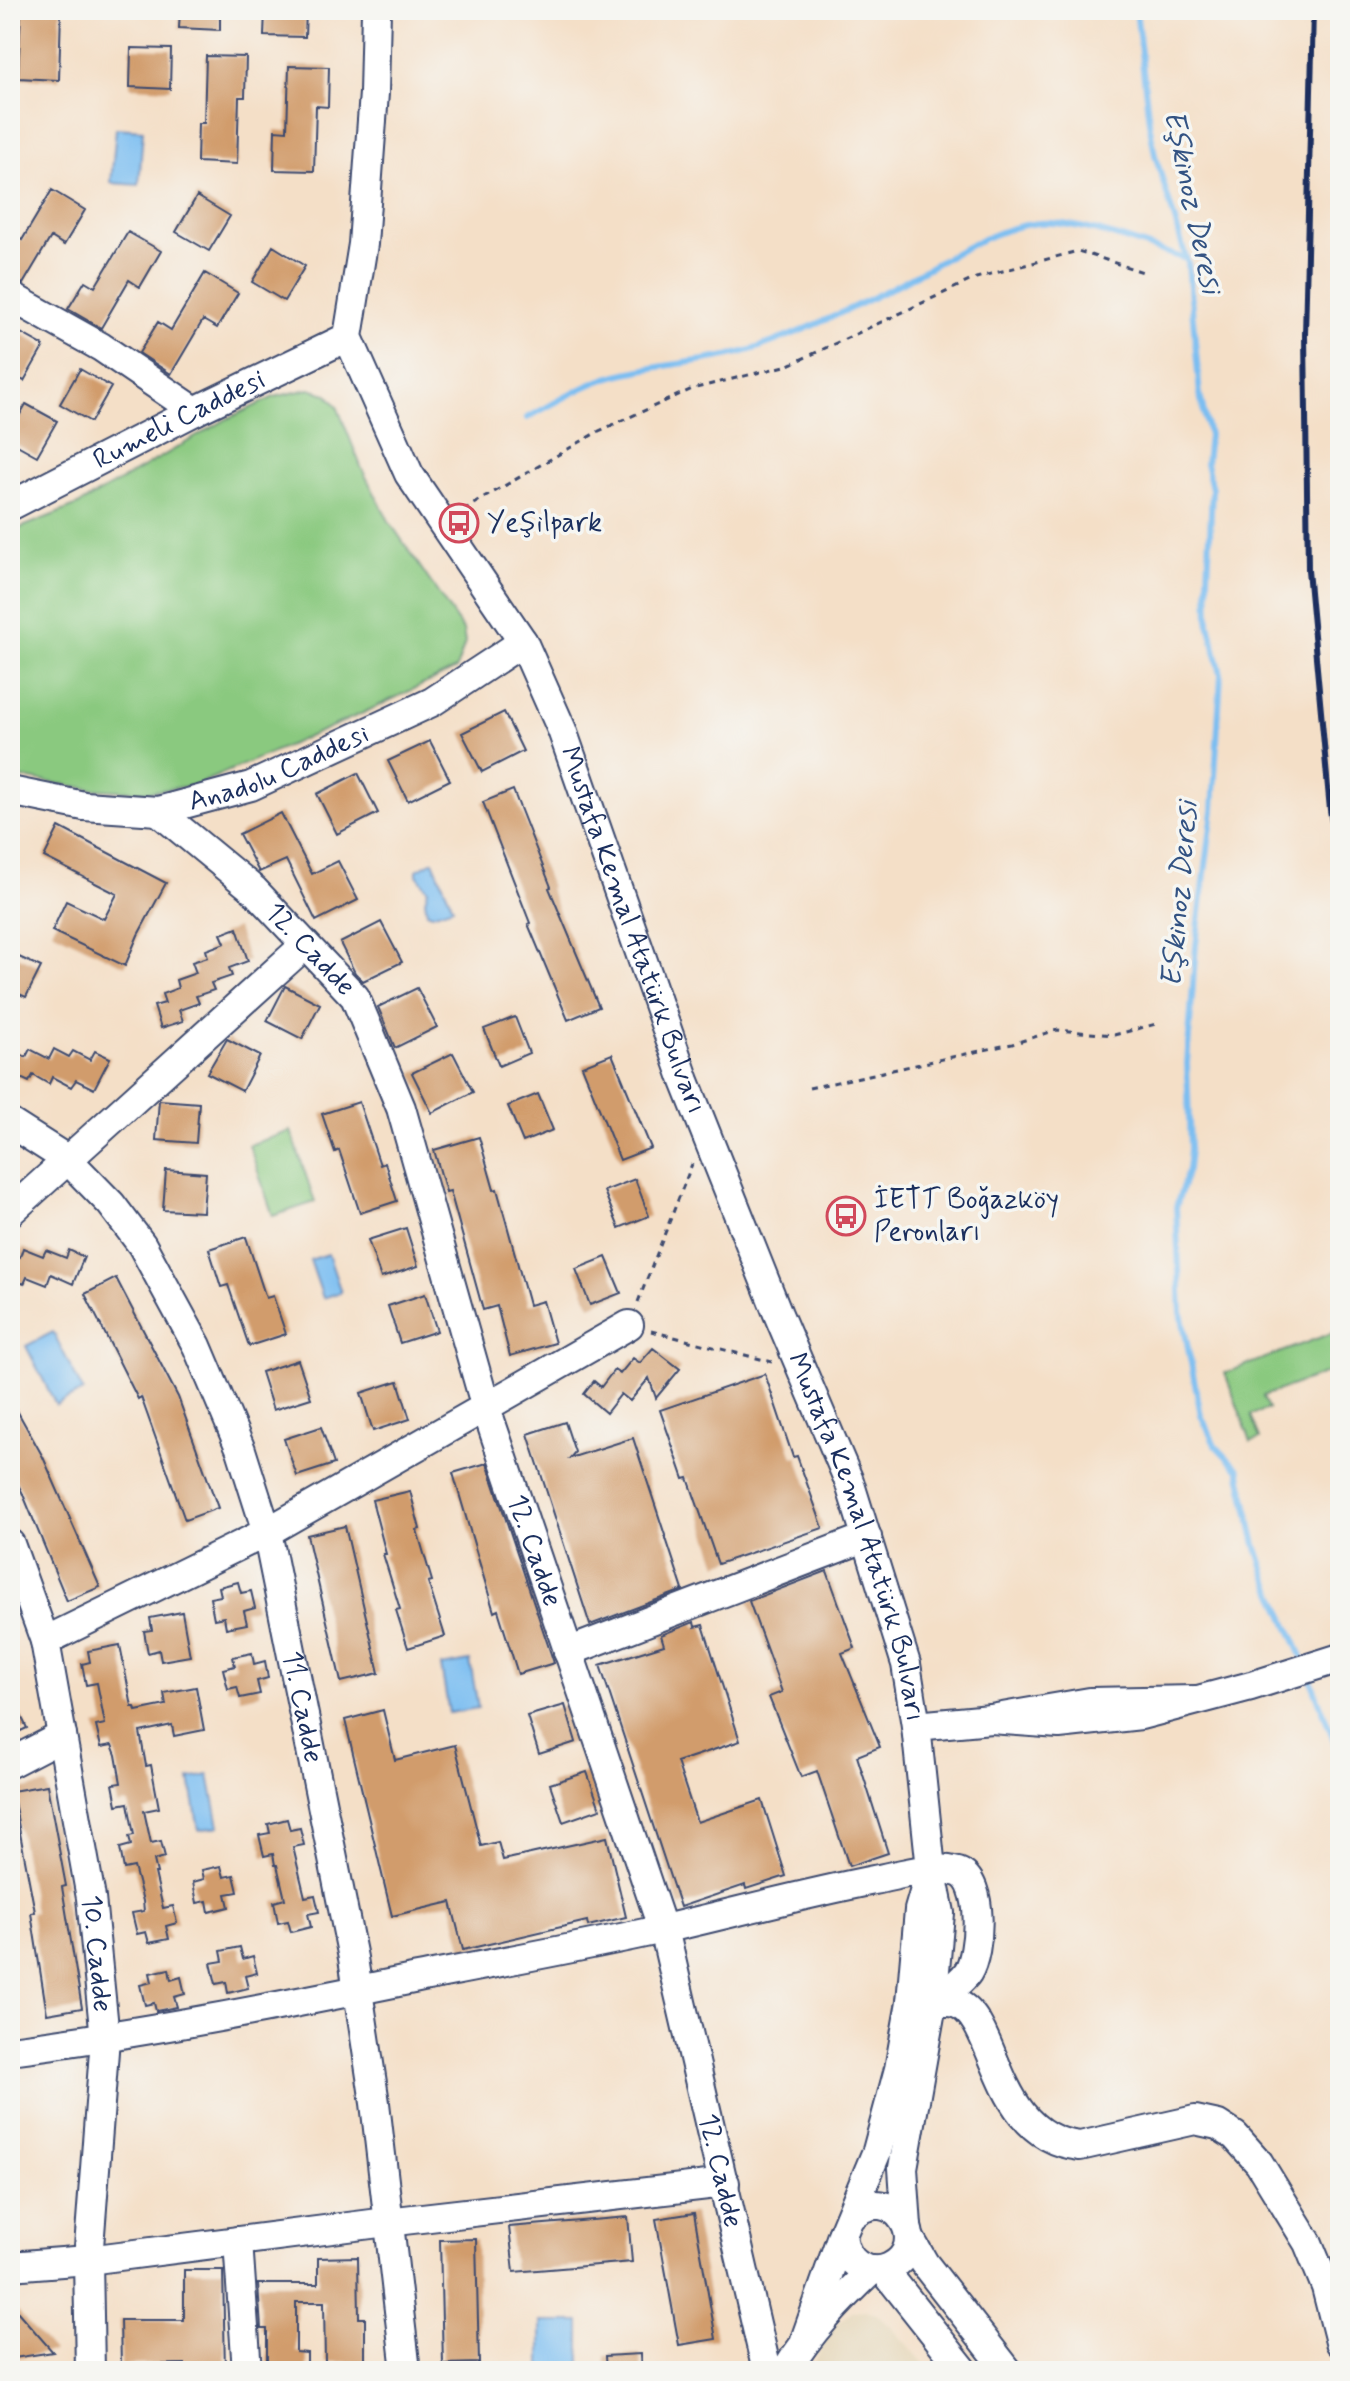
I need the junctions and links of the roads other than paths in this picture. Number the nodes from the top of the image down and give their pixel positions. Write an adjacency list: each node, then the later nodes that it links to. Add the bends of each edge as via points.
1 (376, 10): 3 (street, via 363,244)
2 (10, 296): 4 (street, via 101,347)
3 (348, 337): 4 (street, Rumeli Caddesi); 6 (street, Mustafa Kemal Atatürk Bulvarı, via 409,474)
4 (195, 411): 5 (street, Rumeli Caddesi)
5 (10, 506)
6 (523, 642): 8 (street, Anadolu Caddesi, via 432,702 251,786); 16 (street, Mustafa Kemal Atatürk Bulvarı, via 562,730 705,1131 849,1481)
7 (10, 791): 8 (street, Anadolu Caddesi, via 84,806)
8 (158, 811): 9 (street, 12. Cadde, via 254,890)
9 (305, 945): 11 (street); 14 (street, 12. Cadde, via 355,997 401,1108)
10 (10, 1123): 11 (street, 11. Cadde)
11 (68, 1160): 12 (street); 15 (street, 11. Cadde, via 111,1204 171,1294 241,1450)
12 (10, 1212)
13 (629, 1325): 14 (street)
14 (486, 1408): 15 (street); 19 (street, 12. Cadde)
15 (267, 1532): 18 (street); 26 (street, 11. Cadde)
16 (867, 1537): 19 (street); 21 (street, Mustafa Kemal Atatürk Bulvarı, via 906,1664)
17 (12, 1556): 18 (street, 10. Cadde)
18 (45, 1641): 22 (street, 10. Cadde)
19 (568, 1652): 25 (street, 12. Cadde)
20 (1333, 1660): 21 (street, via 1141,1715 1059,1724 991,1719)
21 (916, 1726): 24 (street, Mustafa Kemal Atatürk Bulvarı)
22 (62, 1736): 23 (street); 28 (street, 10. Cadde, via 91,1898)
23 (10, 1763)
24 (931, 1869): 25 (street); 27 (street, Mustafa Kemal Atatürk Bulvarı, via 940,1913); 27 (street, via 960,1873 971,1883 977,1927 973,1963 966,1975)
25 (663, 1929): 26 (street); 30 (street, 12. Cadde)
26 (357, 1990): 28 (street); 31 (street, 11. Cadde)
27 (922, 2003): 32 (street, Mustafa Kemal Atatürk Bulvarı, via 877,2151); 33 (street, Mustafa Kemal Atatürk Bulvarı, via 903,2168); 39 (street, via 955,2003 969,2013 1007,2092 1045,2137 1061,2144 1080,2146 1195,2120 1235,2136 1259,2163 1308,2243)
28 (105, 2038): 29 (street); 35 (street, 10. Cadde)
29 (10, 2050)
30 (725, 2183): 31 (street); 43 (street, 12. Cadde)
31 (387, 2222): 34 (street); 42 (street, 11. Cadde)
32 (846, 2226): 33 (street, via 860,2208 882,2204 893,2209); 37 (street, via 847,2255 862,2268); 38 (street, Mustafa Kemal Atatürk Bulvarı)
33 (908, 2232): 37 (street, via 902,2257); 46 (street, via 924,2263)
34 (238, 2241): 35 (street); 41 (street)
35 (88, 2260): 36 (street); 40 (street, 10. Cadde)
36 (10, 2266)
37 (878, 2270): 38 (street, via 841,2298); 45 (street)
38 (805, 2340): 44 (street)
39 (1340, 2342)
40 (90, 2371)
41 (247, 2371)
42 (406, 2371)
43 (767, 2371)
44 (786, 2371)
45 (964, 2371)
46 (1008, 2371)

